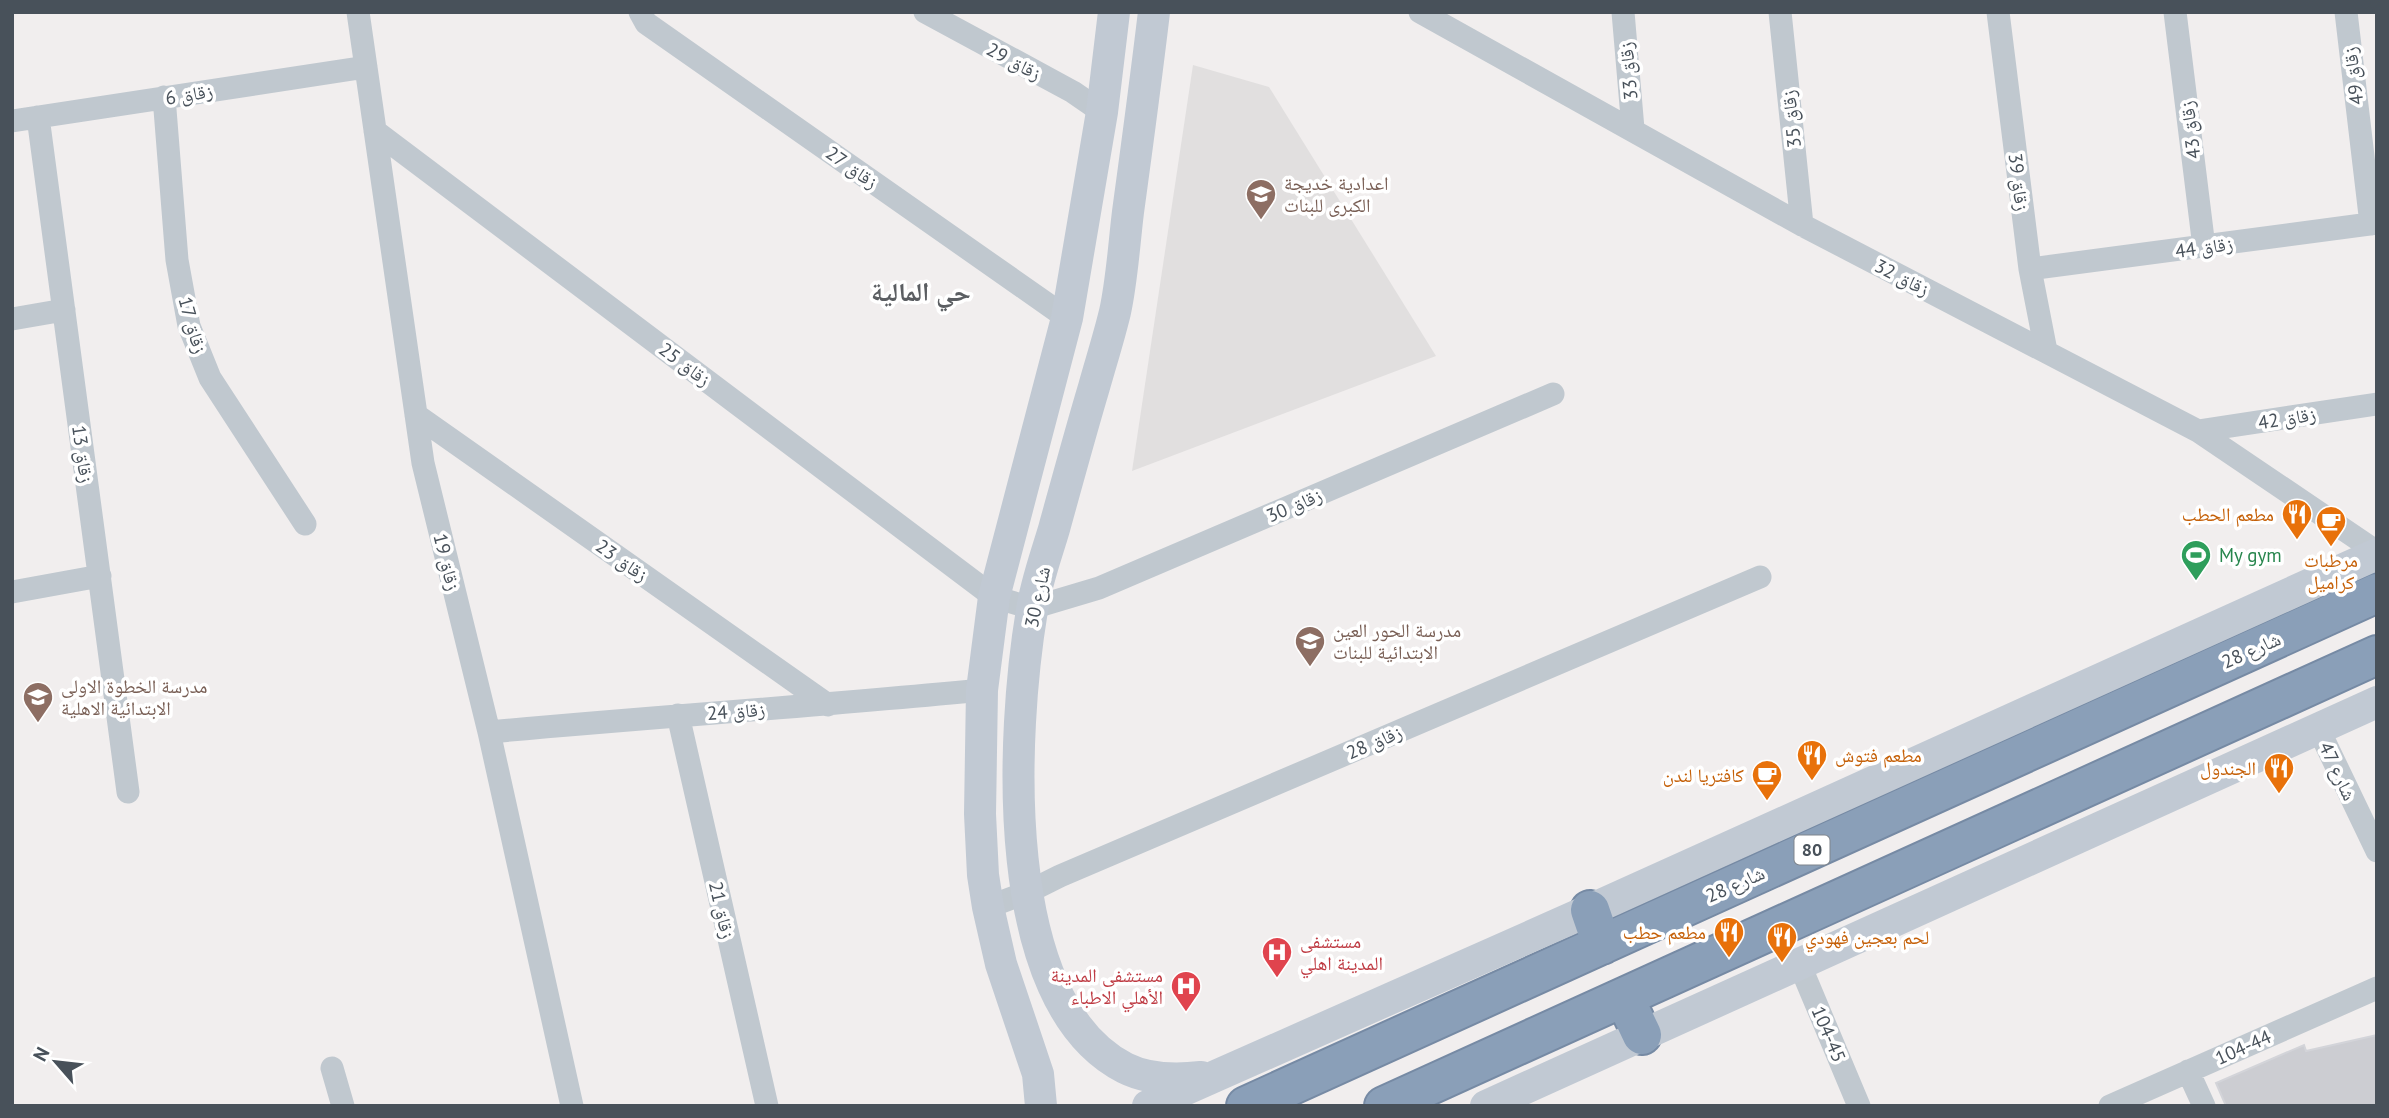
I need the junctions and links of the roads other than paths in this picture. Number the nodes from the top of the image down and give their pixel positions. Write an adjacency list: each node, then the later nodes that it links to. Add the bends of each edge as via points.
1 (358, 12): 12 (street, زقاق 19)
2 (640, 12): 24 (street, زقاق 27, via 646,23)
3 (925, 12): 14 (street, زقاق 29)
4 (1114, 12): 14 (main road, شارع 30)
5 (1154, 12): 38 (main road, شارع 30, via 1115,311)
6 (1623, 12): 17 (street, زقاق 33)
7 (1780, 12): 20 (street, زقاق 35)
8 (1998, 12): 22 (street, زقاق 39)
9 (2175, 12): 21 (street, زقاق 43)
10 (2346, 12): 19 (street, زقاق 49)
11 (1423, 13): 17 (street, زقاق 32)
12 (366, 66): 13 (street, زقاق 6); 18 (street, زقاق 19)
13 (164, 97): 15 (street, زقاق 6); 31 (street, زقاق 17, via 177,260 189,326 210,378)
14 (1102, 112): 24 (main road, شارع 30)
15 (38, 117): 16 (street, زقاق 6); 23 (street, زقاق 13)
16 (12, 121)
17 (1633, 129): 20 (street, زقاق 32)
18 (375, 131): 29 (street, زقاق 19); 37 (street, زقاق 25)
19 (2374, 223): 21 (street, زقاق 44)
20 (1802, 226): 26 (street, زقاق 32)
21 (2204, 247): 22 (street, زقاق 44)
22 (2030, 269): 26 (street, زقاق 39)
23 (64, 310): 25 (street); 33 (street, زقاق 13)
24 (1068, 318): 37 (main road, شارع 30)
25 (12, 319)
26 (2046, 351): 30 (street, زقاق 32)
27 (1553, 394): 38 (street, زقاق 30, via 1099,588)
28 (2377, 404): 30 (street, زقاق 42)
29 (416, 415): 42 (street, زقاق 23); 45 (street, زقاق 19, via 423,463)
30 (2198, 431): 32 (street, زقاق 32)
31 (305, 524)
32 (2377, 553): 50 (main road)
33 (100, 576): 35 (street); 46 (street, زقاق 13)
34 (1760, 577): 48 (street, زقاق 28)
35 (12, 592)
36 (2377, 593): 50 (highway, شارع 28 / 80)
37 (995, 597): 38 (street); 40 (main road, شارع 30)
38 (1032, 608): 48 (main road, شارع 30, via 1018,777)
39 (2377, 655): 53 (highway)
40 (982, 690): 42 (street, زقاق 24); 49 (main road, شارع 30, via 979,814)
41 (2377, 702): 44 (main road)
42 (828, 705): 43 (street, زقاق 24)
43 (678, 715): 45 (street, زقاق 24); 60 (street, زقاق 21)
44 (2318, 728): 47 (street, شارع 47); 51 (main road)
45 (489, 732): 59 (street, زقاق 19)
46 (128, 792)
47 (2377, 851)
48 (1028, 892): 49 (street, زقاق 28); 57 (main road, شارع 30, via 1050,979 1085,1036 1126,1069 1150,1077 1170,1080)
49 (988, 907): 61 (main road, شارع 30, via 1001,964 1038,1074)
50 (1596, 928): 57 (main road); 63 (highway, شارع 28 / 80)
51 (1800, 963): 54 (main road); 66 (street, 104-45)
52 (2377, 988): 56 (street, 104-44)
53 (1624, 997): 54 (highway); 64 (highway)
54 (1642, 1035): 65 (main road)
55 (332, 1068): 58 (street)
56 (2188, 1071): 67 (street, 104-44); 68 (street)
57 (1216, 1075): 62 (main road)
58 (343, 1106)
59 (572, 1106)
60 (767, 1106)
61 (1041, 1106)
62 (1149, 1106)
63 (1247, 1106)
64 (1384, 1106)
65 (1486, 1106)
66 (1859, 1106)
67 (2109, 1106)
68 (2204, 1106)

